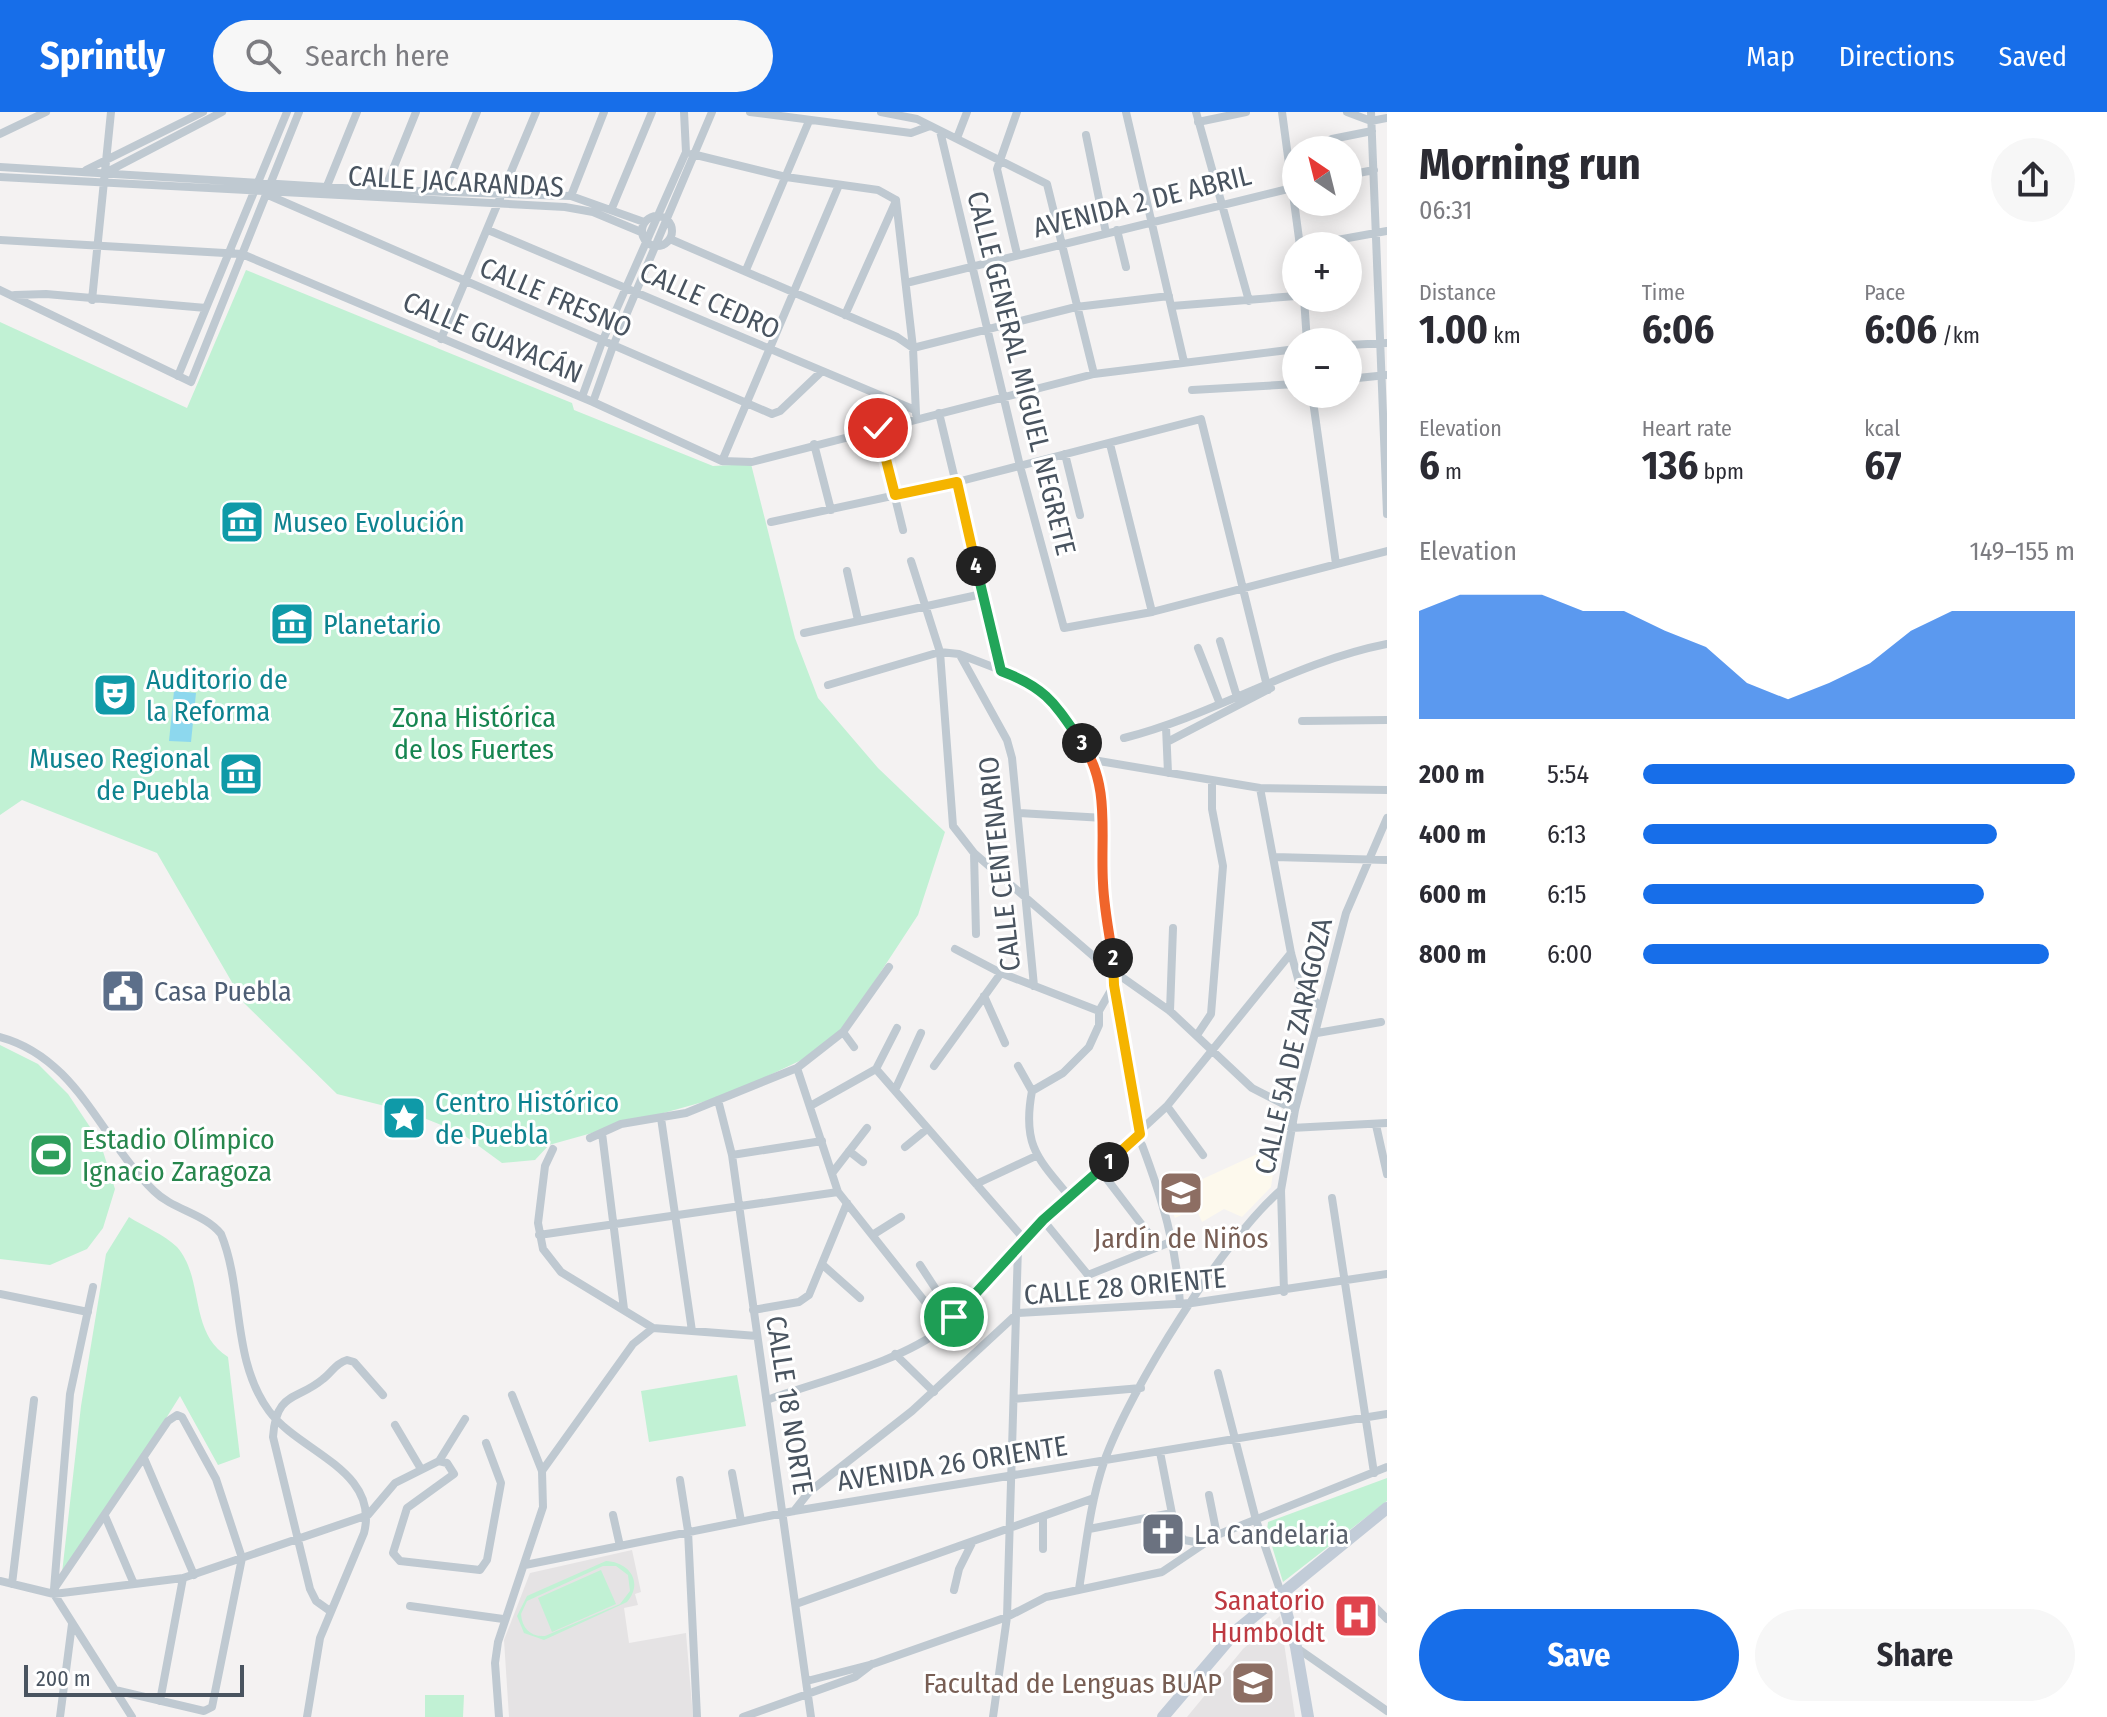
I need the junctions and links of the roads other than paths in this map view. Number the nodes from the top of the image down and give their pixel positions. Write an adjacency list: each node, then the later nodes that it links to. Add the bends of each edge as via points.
1 (46, 112): 31 (street)
2 (111, 112): 37 (street)
3 (203, 112): 37 (street)
4 (222, 112): 45 (street, via 121,161)
5 (287, 112): 46 (street)
6 (299, 112): 47 (street)
7 (357, 112): 49 (street)
8 (416, 112): 50 (street)
9 (477, 112): 52 (street)
10 (536, 112): 57 (street)
11 (604, 112): 58 (street)
12 (652, 112): 64 (street)
13 (684, 112): 36 (street)
14 (712, 112): 36 (street)
15 (750, 112): 26 (street)
16 (881, 112): 24 (street)
17 (967, 112): 35 (street)
18 (1017, 112): 38 (street)
19 (1126, 112): 69 (street)
20 (1196, 112): 28 (street)
21 (1246, 112): 28 (street)
22 (1282, 112): 33 (street)
23 (1347, 112): 27 (street)
24 (918, 115): 29 (street)
25 (1387, 118): 27 (street)
26 (809, 121): 29 (street, via 911,133); 44 (street)
27 (1371, 121): 34 (street); 40 (street)
28 (1198, 122): 63 (street)
29 (930, 126): 30 (street)
30 (940, 131): 35 (street); 86 (street, CALLE GENERAL MIGUEL NEGRETE)
31 (0, 134)
32 (1086, 135): 75 (street)
33 (1286, 136)
34 (1338, 136)
35 (957, 138): 38 (street)
36 (690, 153): 44 (street); 66 (street); 67 (street)
37 (108, 158): 41 (street); 45 (street)
38 (997, 159): 80 (street, via 1047,184); 85 (street)
39 (0, 167): 41 (street)
40 (1374, 170): 42 (street); 74 (street)
41 (85, 171): 45 (street)
42 (1362, 172)
43 (0, 177): 45 (street)
44 (786, 177): 48 (street); 88 (street)
45 (104, 178): 46 (street, CALLE JACARANDAS); 54 (street, CALLE JACARANDAS); 82 (street)
46 (257, 183): 47 (street, CALLE JACARANDAS); 54 (street)
47 (268, 183): 49 (street, CALLE JACARANDAS); 55 (street)
48 (839, 185): 60 (street, via 878,190); 93 (street)
49 (327, 186): 56 (street, CALLE JACARANDAS)
50 (385, 189): 51 (street, CALLE JACARANDAS); 56 (street, CALLE JACARANDAS)
51 (414, 190): 52 (street, CALLE JACARANDAS); 59 (street)
52 (445, 190): 57 (street, CALLE JACARANDAS)
53 (1282, 190): 63 (street, AVENIDA 2 DE ABRIL)
54 (253, 193): 55 (street, CALLE JACARANDAS); 83 (street)
55 (264, 193): 56 (street, CALLE JACARANDAS); 84 (street); 89 (street, CALLE FRESNO)
56 (357, 193): 59 (street, CALLE JACARANDAS)
57 (503, 194): 58 (street, CALLE JACARANDAS); 62 (street)
58 (571, 196): 61 (street, CALLE JACARANDAS)
59 (412, 200): 62 (street, CALLE JACARANDAS)
60 (896, 200): 90 (street); 103 (street)
61 (596, 202): 64 (street, CALLE JACARANDAS); 65 (street)
62 (498, 204): 65 (street, CALLE JACARANDAS); 70 (street)
63 (1220, 205): 69 (street, AVENIDA 2 DE ABRIL); 99 (street)
64 (612, 208): 68 (street, CALLE JACARANDAS)
65 (593, 212): 73 (street, CALLE JACARANDAS)
66 (658, 216): 67 (street); 68 (street); 79 (street)
67 (667, 220): 77 (street); 81 (street)
68 (644, 222): 73 (street)
69 (1150, 223): 71 (street, AVENIDA 2 DE ABRIL); 96 (street)
70 (488, 230): 89 (street); 91 (street, CALLE CEDRO)
71 (1117, 230): 75 (street, AVENIDA 2 DE ABRIL); 87 (street)
72 (1387, 231): 74 (street)
73 (641, 232): 79 (street)
74 (1376, 232): 76 (street); 107 (street)
75 (1106, 233): 80 (street, AVENIDA 2 DE ABRIL)
76 (1362, 235)
77 (670, 239): 81 (street); 88 (street)
78 (0, 240): 82 (street)
79 (646, 242): 81 (street); 91 (street)
80 (1061, 244): 85 (street, AVENIDA 2 DE ABRIL); 101 (street)
81 (656, 246): 94 (street)
82 (98, 248): 83 (street); 98 (street)
83 (228, 254): 84 (street); 102 (street)
84 (242, 254): 105 (street, CALLE GUAYACÁN); 117 (street, via 191,382)
85 (1017, 254): 86 (street, AVENIDA 2 DE ABRIL)
86 (972, 265): 90 (street, AVENIDA 2 DE ABRIL); 104 (street, CALLE GENERAL MIGUEL NEGRETE)
87 (1126, 267)
88 (746, 270): 93 (street)
89 (465, 282): 105 (street); 106 (street, CALLE FRESNO)
90 (906, 283): 110 (street)
91 (627, 287): 94 (street, CALLE CEDRO); 106 (street)
92 (0, 290): 95 (street)
93 (795, 291): 103 (street); 111 (street)
94 (637, 292): 109 (street); 111 (street, CALLE CEDRO)
95 (10, 296): 98 (street); 117 (street)
96 (1169, 296): 100 (street); 101 (street)
97 (1282, 297): 99 (street)
98 (92, 300): 102 (street)
99 (1249, 301): 100 (street)
100 (1172, 306): 113 (street)
101 (1076, 307): 104 (street); 115 (street)
102 (206, 308): 117 (street)
103 (845, 315): 110 (street)
104 (988, 332): 110 (street); 121 (street, CALLE GENERAL MIGUEL NEGRETE)
105 (441, 339): 122 (street, CALLE GUAYACÁN)
106 (602, 342): 109 (street, CALLE FRESNO); 122 (street)
107 (1384, 343): 108 (street); 116 (street)
108 (1362, 344)
109 (613, 346): 123 (street); 124 (street, CALLE FRESNO)
110 (913, 348): 127 (street)
111 (768, 351): 114 (street, CALLE CEDRO); 124 (street)
112 (1282, 351): 113 (street)
113 (1184, 362): 115 (street)
114 (821, 372): 124 (street, CALLE FRESNO, via 776,413); 127 (street, CALLE CEDRO)
115 (1094, 374): 121 (street)
116 (1384, 375): 118 (street); 137 (street)
117 (178, 376)
118 (1362, 377)
119 (1282, 385): 120 (street)
120 (1192, 390)
121 (1004, 396): 126 (street); 133 (street, CALLE GENERAL MIGUEL NEGRETE)
122 (582, 397): 123 (street, CALLE GUAYACÁN)
123 (593, 402): 132 (street, CALLE GUAYACÁN)
124 (746, 403): 132 (street)
125 (1314, 408): 143 (street)
126 (939, 413): 127 (street); 134 (street)
127 (916, 414): 128 (street)
128 (878, 428): 129 (street); 135 (street)
129 (814, 444): 132 (street, via 752,462); 136 (street)
130 (1110, 444): 131 (street); 145 (street, via 1201,419); 148 (street)
131 (1065, 454): 133 (street); 138 (street)
132 (724, 462)
133 (1020, 466): 134 (street); 148 (street, CALLE GENERAL MIGUEL NEGRETE, via 1061,626)
134 (957, 482): 135 (street); 146 (street)
135 (895, 495): 136 (street); 140 (street)
136 (831, 510): 139 (street)
137 (1387, 514)
138 (1080, 515)
139 (771, 522)
140 (903, 530)
141 (1387, 551): 143 (street)
142 (911, 561): 147 (street)
143 (1336, 564): 145 (street)
144 (847, 571): 149 (street)
145 (1241, 588): 148 (street); 158 (street)
146 (982, 594): 147 (street); 156 (street)
147 (924, 606): 149 (street); 154 (street)
148 (1152, 612)
149 (858, 620): 150 (street)
150 (804, 633)
151 (1220, 641): 159 (street)
152 (1387, 644): 158 (street, via 1337,655)
153 (1198, 648): 160 (street)
154 (940, 652): 155 (street); 157 (street); 176 (street, via 953,826)
155 (959, 654): 156 (street); 173 (street, CALLE CENTENARIO, via 1007,740)
156 (1001, 671): 168 (street, via 1032,682 1049,697)
157 (828, 685)
158 (1267, 687): 159 (street); 164 (street)
159 (1237, 697): 160 (street)
160 (1220, 704): 161 (street)
161 (1203, 712): 164 (street); 165 (street)
162 (1387, 720): 163 (street)
163 (1302, 721)
164 (1207, 722): 167 (street)
165 (1166, 727): 166 (street); 167 (street)
166 (1124, 738)
167 (1169, 741): 169 (street)
168 (1093, 760): 169 (street); 174 (street)
169 (1168, 773): 170 (street)
170 (1212, 781): 171 (street); 199 (street, via 1223,866 1211,1014)
171 (1260, 788): 172 (street); 177 (street)
172 (1387, 790)
173 (1019, 813): 174 (street); 180 (street, CALLE CENTENARIO)
174 (1104, 818): 186 (street, via 1103,882)
175 (1387, 818): 178 (street, CALLE 5A DE ZARAGOZA)
176 (974, 853): 180 (street); 182 (street)
177 (1274, 857): 178 (street); 184 (street)
178 (1371, 860): 179 (street); 191 (street, CALLE 5A DE ZARAGOZA, via 1346,913)
179 (1387, 860)
180 (1028, 900): 186 (street); 189 (street, CALLE CENTENARIO)
181 (1173, 928): 193 (street)
182 (976, 934)
183 (955, 949): 187 (street)
184 (1291, 953): 191 (street, via 1300,986); 203 (street)
185 (889, 967): 196 (street)
186 (1115, 972): 188 (street); 193 (street)
187 (1001, 973): 189 (street); 190 (street)
188 (1114, 985): 192 (street); 221 (street)
189 (1034, 986): 192 (street)
190 (984, 996): 201 (street); 204 (street)
191 (1321, 1007): 198 (street, CALLE 5A DE ZARAGOZA)
192 (1099, 1011): 209 (street, via 1095,1035 1083,1055)
193 (1170, 1011): 199 (street)
194 (1381, 1022): 198 (street)
195 (897, 1028): 207 (street)
196 (843, 1032): 202 (street); 206 (street)
197 (921, 1033): 208 (street)
198 (1317, 1033): 213 (street, CALLE 5A DE ZARAGOZA)
199 (1197, 1035): 203 (street)
200 (0, 1037): 282 (street, via 61,1071 117,1150 156,1193 221,1234 249,1371)
201 (1005, 1043)
202 (854, 1047)
203 (1214, 1050): 212 (street); 213 (street, via 1252,1088)
204 (934, 1066)
205 (1018, 1066): 209 (street)
206 (797, 1068): 210 (street); 211 (street)
207 (876, 1069): 208 (street); 211 (street)
208 (895, 1090): 219 (street)
209 (1032, 1091): 230 (street, via 1029,1125)
210 (718, 1100): 214 (street); 228 (street, CALLE 18 NORTE)
211 (812, 1105): 223 (street)
212 (1167, 1106): 221 (street); 229 (street)
213 (1295, 1110): 218 (street, CALLE 5A DE ZARAGOZA)
214 (661, 1118): 220 (street, via 621,1124); 243 (street)
215 (1387, 1123): 216 (street)
216 (1376, 1125): 218 (street); 234 (street)
217 (867, 1128): 227 (street)
218 (1291, 1128): 236 (street, CALLE 5A DE ZARAGOZA)
219 (927, 1129): 225 (street); 235 (street)
220 (602, 1133): 222 (street); 245 (street)
221 (1140, 1134): 232 (street)
222 (590, 1138)
223 (822, 1141): 228 (street); 233 (street)
224 (1142, 1145): 248 (street)
225 (905, 1147)
226 (553, 1149): 247 (street, via 545,1166)
227 (849, 1151): 231 (street); 233 (street)
228 (732, 1155): 241 (street, CALLE 18 NORTE)
229 (1203, 1155)
230 (1036, 1156): 235 (street); 238 (street)
231 (863, 1162)
232 (1100, 1170): 238 (street); 250 (street)
233 (833, 1172): 237 (street)
234 (1387, 1174)
235 (976, 1184): 249 (street)
236 (1281, 1190): 256 (street, CALLE 5A DE ZARAGOZA); 259 (street, via 1248,1222)
237 (838, 1192): 240 (street); 241 (street)
238 (1069, 1196): 244 (street)
239 (1332, 1198): 254 (street)
240 (847, 1203): 246 (street); 252 (street)
241 (739, 1208): 243 (street); 262 (street, CALLE 18 NORTE)
242 (901, 1217): 246 (street)
243 (675, 1218): 245 (street); 268 (street)
244 (1043, 1220): 249 (street); 250 (street, via 1088,1275)
245 (616, 1226): 247 (street); 261 (street)
246 (874, 1234): 266 (street)
247 (539, 1235): 261 (street, via 561,1272)
248 (1173, 1241): 250 (street); 260 (street)
249 (1021, 1243): 264 (street); 265 (street)
250 (1158, 1246)
251 (920, 1265): 265 (street)
252 (824, 1266): 258 (street); 262 (street, via 805,1300)
253 (1387, 1274): 254 (street, CALLE 28 ORIENTE)
254 (1344, 1282): 256 (street, CALLE 28 ORIENTE); 280 (street)
255 (93, 1287): 263 (street)
256 (1284, 1292): 259 (street, CALLE 28 ORIENTE)
257 (0, 1294): 263 (street)
258 (860, 1298)
259 (1192, 1303): 260 (street, CALLE 28 ORIENTE); 272 (street)
260 (1180, 1304): 264 (street, CALLE 28 ORIENTE)
261 (624, 1309): 267 (street)
262 (753, 1310): 269 (street, CALLE 18 NORTE)
263 (88, 1312): 327 (street, via 70,1394)
264 (1018, 1313): 273 (street, CALLE 28 ORIENTE); 276 (street)
265 (954, 1317): 266 (street)
266 (945, 1327): 270 (street)
267 (653, 1328): 268 (street); 292 (street, via 633,1344)
268 (692, 1331): 269 (street)
269 (757, 1336): 278 (street, CALLE 18 NORTE)
270 (895, 1354): 273 (street); 278 (street)
271 (1218, 1373): 284 (street)
272 (1141, 1388): 276 (street); 289 (street)
273 (934, 1392): 300 (street, CALLE 28 ORIENTE)
274 (383, 1395): 282 (street, via 347,1360 290,1397)
275 (512, 1395): 292 (street)
276 (1014, 1399): 295 (street)
277 (34, 1400): 323 (street)
278 (767, 1400): 300 (street, CALLE 18 NORTE)
279 (1387, 1414): 280 (street, AVENIDA 26 ORIENTE)
280 (1364, 1418): 284 (street, AVENIDA 26 ORIENTE); 294 (street)
281 (465, 1419): 288 (street)
282 (276, 1420): 302 (street, via 358,1487); 313 (street, via 273,1437)
283 (395, 1425): 291 (street)
284 (1234, 1438): 286 (street, AVENIDA 26 ORIENTE); 307 (street)
285 (486, 1443): 288 (street, via 501,1491 487,1560 480,1570 400,1561 393,1553 407,1508 454,1474)
286 (1160, 1452): 289 (street, AVENIDA 26 ORIENTE); 301 (street)
287 (144, 1458): 304 (street); 318 (street, via 168,1421 177,1415 186,1422 216,1479); 320 (street)
288 (439, 1461): 291 (street)
289 (1105, 1461): 295 (street, AVENIDA 26 ORIENTE); 298 (street)
290 (1387, 1467): 294 (street)
291 (421, 1469): 302 (street, via 395,1483)
292 (542, 1471): 319 (street, via 543,1507)
293 (732, 1473): 308 (street)
294 (1374, 1473): 307 (street)
295 (1011, 1477): 300 (street, AVENIDA 26 ORIENTE); 309 (street)
296 (680, 1480): 311 (street)
297 (1209, 1495): 312 (street)
298 (1094, 1498): 305 (street); 310 (street)
299 (1387, 1508): 328 (main road)
300 (789, 1512): 308 (street, AVENIDA 26 ORIENTE); 329 (street, CALLE 18 NORTE)
301 (1172, 1513): 310 (street); 315 (street, via 1179,1535)
302 (368, 1515): 313 (street); 332 (street)
303 (613, 1515): 316 (street)
304 (105, 1516): 324 (street); 327 (street)
305 (1043, 1517): 309 (street); 317 (street)
306 (1387, 1517): 328 (main road)
307 (1256, 1520): 312 (street); 328 (street)
308 (741, 1521): 311 (street, AVENIDA 26 ORIENTE)
309 (1010, 1529): 314 (street); 333 (street)
310 (1089, 1529): 325 (street)
311 (688, 1531): 316 (street, AVENIDA 26 ORIENTE); 348 (street)
312 (1217, 1535): 315 (street)
313 (298, 1540): 318 (street); 332 (street, via 312,1595)
314 (973, 1542): 326 (street); 329 (street)
315 (1201, 1543): 325 (street, via 1162,1572)
316 (620, 1546): 319 (street, AVENIDA 26 ORIENTE)
317 (1043, 1549)
318 (242, 1558): 320 (street); 342 (street, via 209,1711)
319 (525, 1565): 334 (street)
320 (194, 1575): 321 (street)
321 (183, 1578): 324 (street); 342 (street)
322 (0, 1581): 323 (street)
323 (12, 1584): 327 (street)
324 (134, 1584): 327 (street)
325 (1079, 1589): 333 (street, via 1033,1602)
326 (954, 1590)
327 (54, 1591): 336 (street)
328 (1282, 1597): 337 (main road); 352 (main road, via 1237,1630); 353 (main road, via 1229,1647)
329 (796, 1604): 339 (street, CALLE 18 NORTE)
330 (410, 1606): 334 (street)
331 (1374, 1606): 335 (street)
332 (330, 1611): 346 (street, via 316,1651)
333 (1007, 1617): 338 (street); 351 (street)
334 (503, 1619): 347 (street, via 495,1663)
335 (1387, 1619)
336 (72, 1624): 340 (street); 344 (street)
337 (1296, 1647): 343 (street); 354 (main road)
338 (873, 1664): 339 (street); 341 (street)
339 (807, 1681): 341 (street, CALLE 18 NORTE)
340 (115, 1690): 342 (street); 345 (street)
341 (808, 1696): 349 (street); 350 (street, CALLE 18 NORTE)
342 (160, 1701)
343 (1386, 1715)
344 (60, 1717)
345 (132, 1717)
346 (307, 1717)
347 (499, 1717)
348 (697, 1717)
349 (743, 1717)
350 (811, 1717)
351 (993, 1717)
352 (1163, 1717)
353 (1173, 1717)
354 (1308, 1717)

